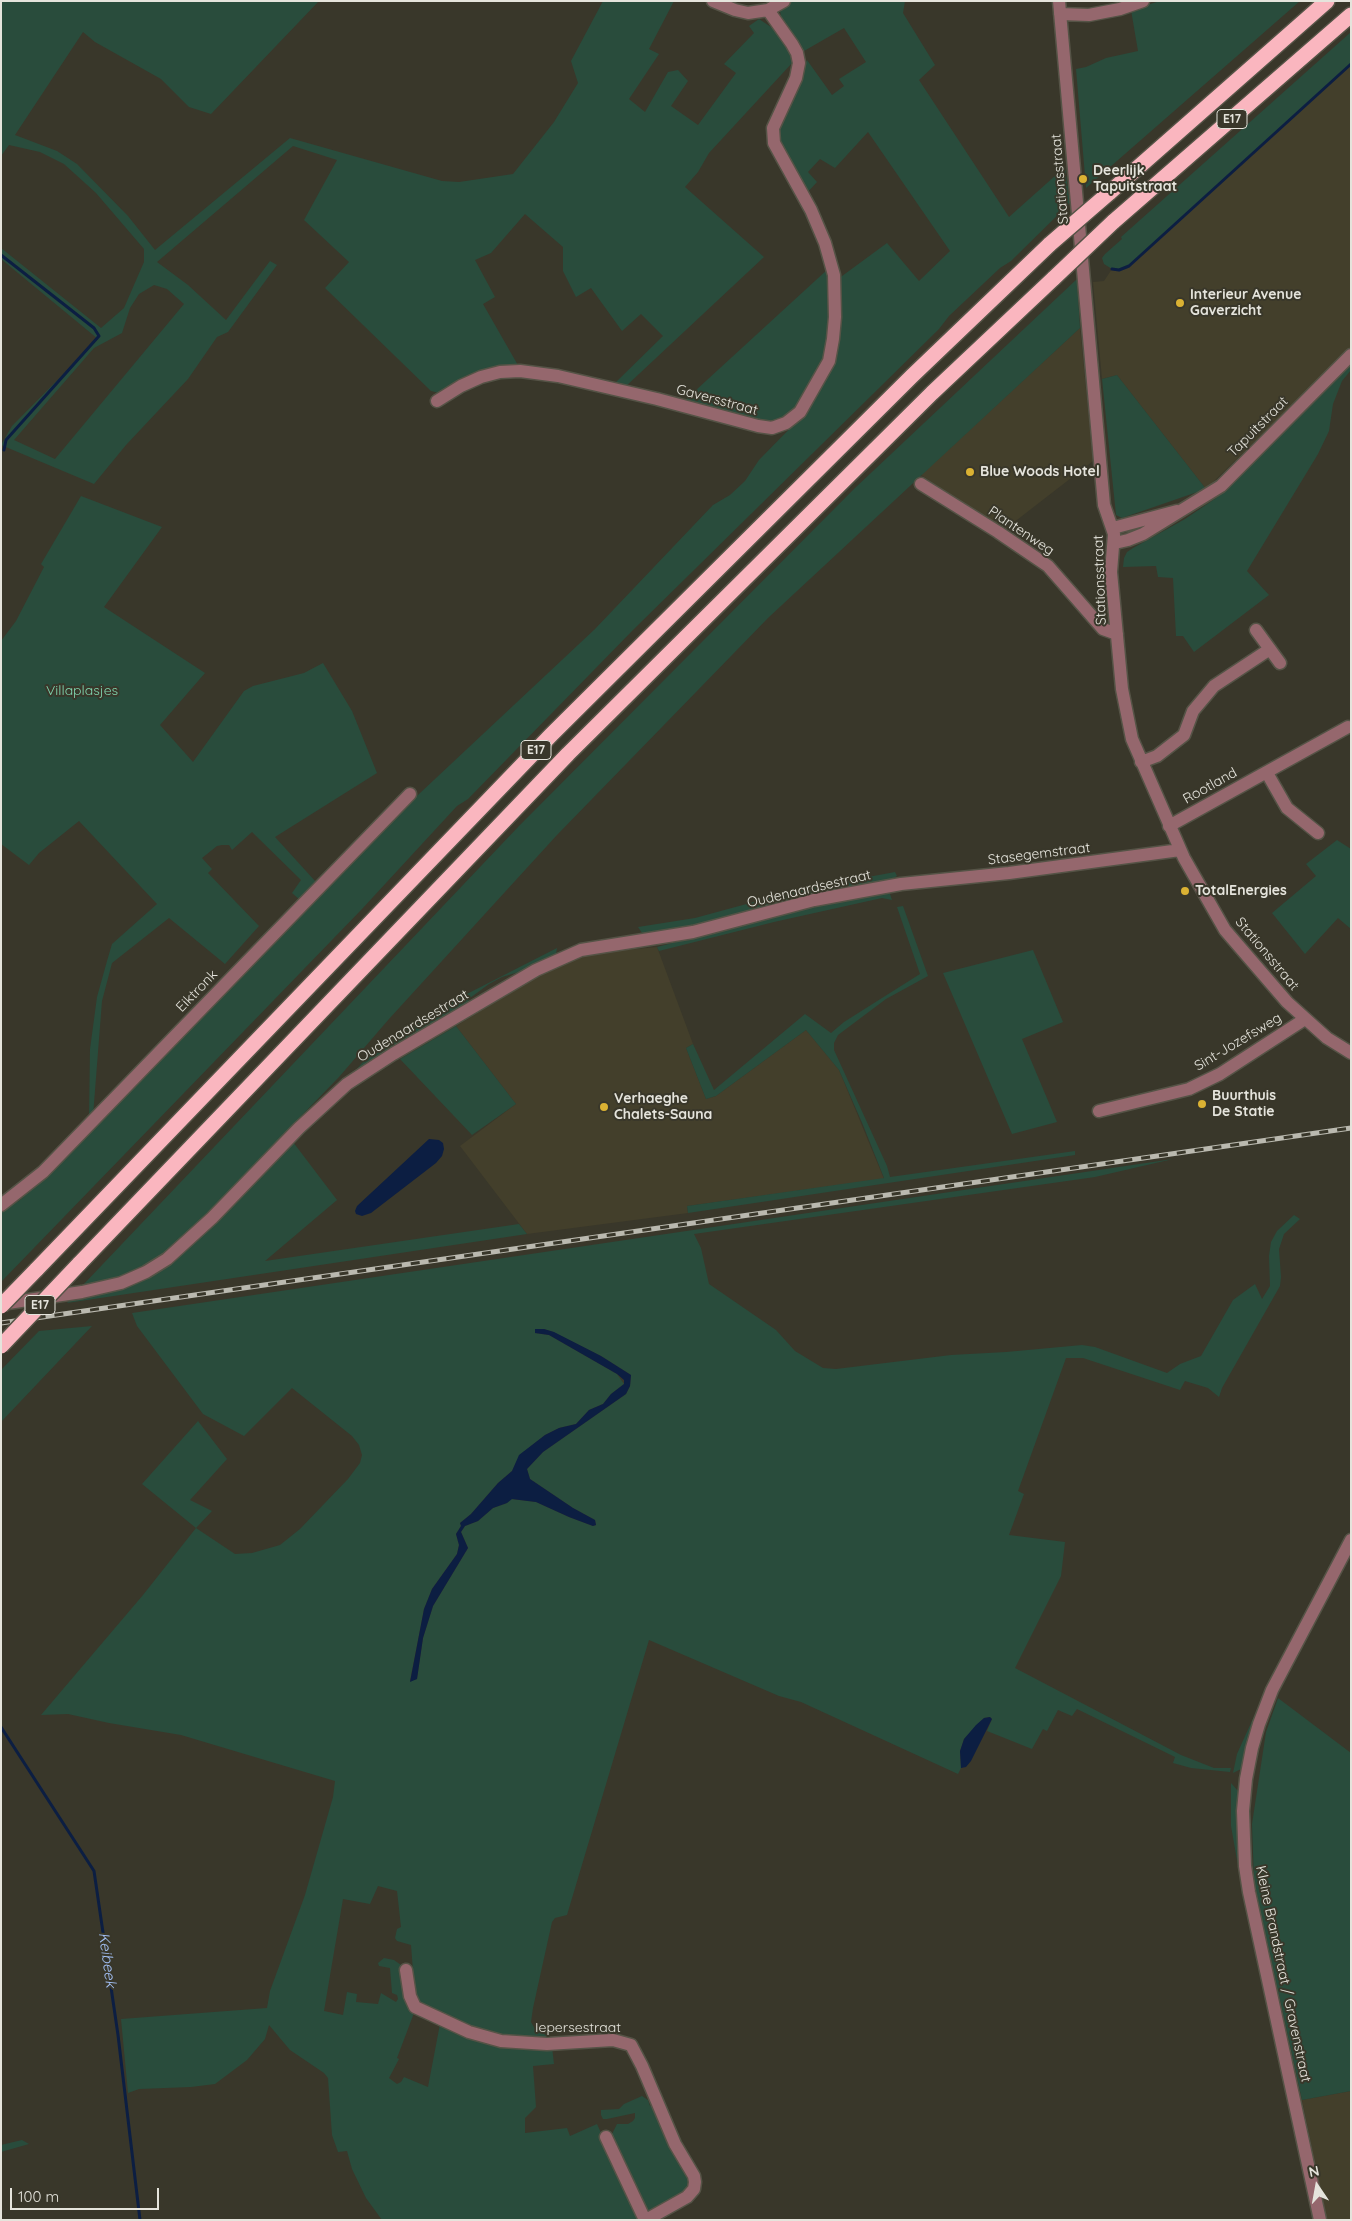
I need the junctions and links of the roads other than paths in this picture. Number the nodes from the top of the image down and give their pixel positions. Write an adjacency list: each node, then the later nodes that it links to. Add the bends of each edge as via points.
1 (713, 1): 6 (street, via 742,12)
2 (784, 1): 6 (street)
3 (1143, 1): 5 (street, via 1089,15)
4 (1328, 1): 30 (highway, E17, bridge, via 1050,244 912,376 551,735)
5 (1060, 8): 12 (street, Stationsstraat, via 1103,493)
6 (768, 10): 9 (street, Gaversstraat, via 798,53 799,63 796,78 772,128 774,142 825,243 834,276 835,317 829,361 800,412 786,423 772,428 758,426 558,376 520,371 481,377)
7 (1351, 15): 31 (highway, E17, bridge, via 1113,222 932,393 568,754)
8 (1351, 355): 11 (street, Tapuitstraat, via 1221,486)
9 (437, 401)
10 (921, 484): 15 (street, Plantenweg, via 1048,566 1103,629)
11 (1179, 510): 12 (street, Tapuitstraat); 13 (street, Tapuitstraat, via 1143,534)
12 (1113, 528): 13 (street, Stationsstraat)
13 (1115, 543): 15 (street, Stationsstraat, via 1111,572)
14 (1256, 630): 16 (street)
15 (1117, 634): 19 (street, Stationsstraat, via 1124,704 1132,739)
16 (1270, 649): 17 (street); 19 (street, via 1214,686 1193,711 1184,735 1157,756)
17 (1280, 663)
18 (1348, 727): 20 (street, Rootland)
19 (1142, 762): 22 (street, Stationsstraat)
20 (1267, 772): 22 (street, Rootland); 23 (street, via 1287,808)
21 (410, 794): 29 (street, Eiktronk, via 43,1172)
22 (1169, 826): 24 (street, Stationsstraat)
23 (1318, 833)
24 (1180, 850): 25 (street, Stasegemstraat); 26 (street, Stationsstraat, via 1225,930 1267,981)
25 (901, 884): 30 (street, Oudenaardsestraat, via 814,900 693,932 581,950 560,958 346,1084 167,1259 121,1283)
26 (1305, 1019): 27 (street, Stationsstraat); 28 (street, Sint-Jozefsweg, via 1220,1074 1189,1089)
27 (1351, 1053)
28 (1099, 1111)
29 (1, 1205)
30 (1, 1305)
31 (1, 1346)
32 (1351, 1540): 36 (street, Kleine Brandstraat / Gravenstraat, via 1284,1663 1258,1724 1246,1779 1243,1835 1249,1892)
33 (406, 1970): 35 (street, Iepersestraat, via 415,2007 469,2032 501,2041 547,2044 612,2040 631,2045 695,2182 687,2197)
34 (606, 2137): 35 (street, Iepersestraat)
35 (646, 2220)
36 (1320, 2220)

